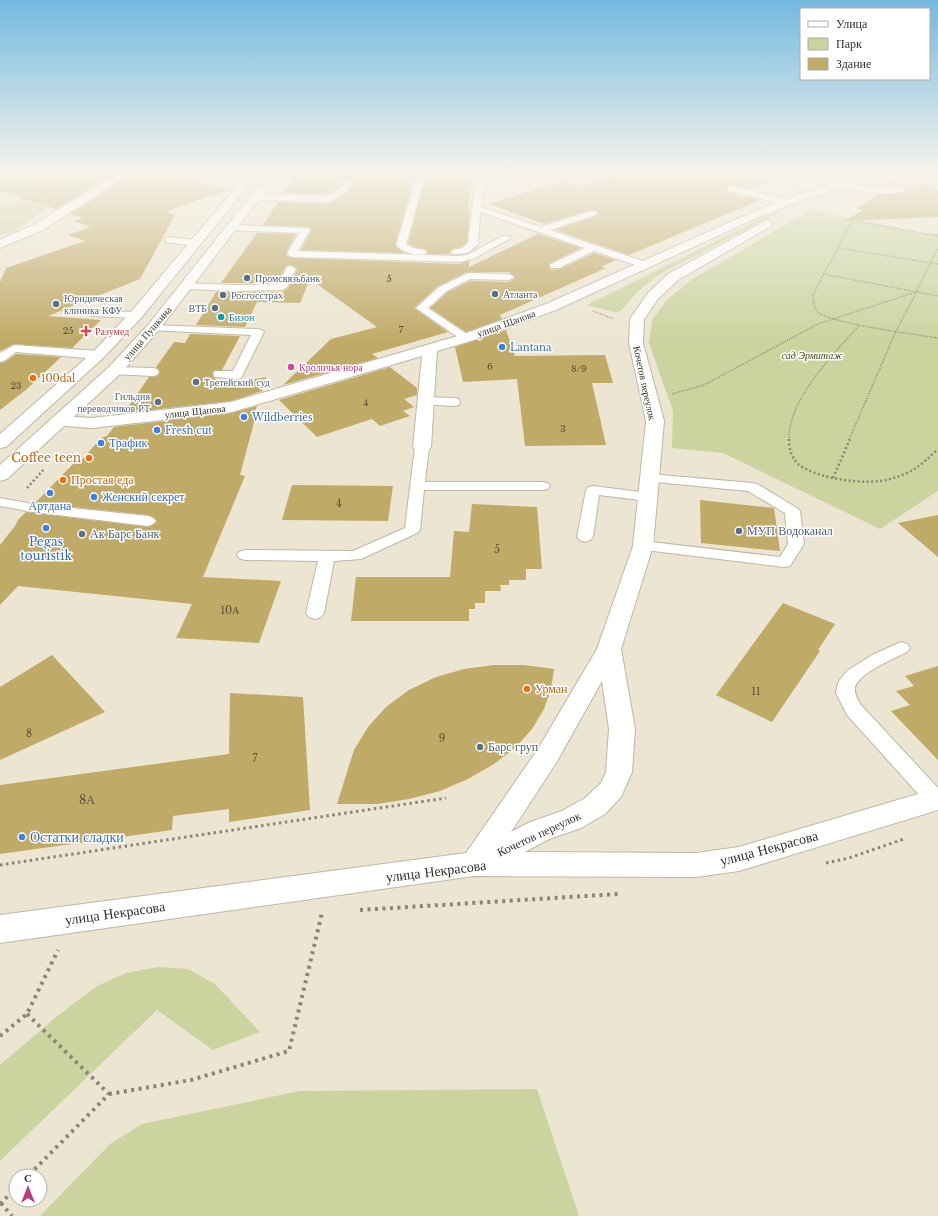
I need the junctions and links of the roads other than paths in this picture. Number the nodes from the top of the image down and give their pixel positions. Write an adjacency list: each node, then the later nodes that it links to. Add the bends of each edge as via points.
1 (35, 230): 13 (street)
2 (206, 230): 12 (street, улица Пушкина)
3 (230, 230): 19 (street, улица Пушкина)
4 (296, 230): 10 (lane, via 305,230 292,254 459,259)
5 (406, 230): 6 (lane, via 401,245 404,249 465,251 473,244)
6 (474, 230)
7 (541, 230): 14 (lane)
8 (725, 230): 15 (street, улица Щапова)
9 (757, 230): 38 (street, Кочетов переулок, via 673,278 653,296 637,319 636,343 655,421)
10 (506, 238)
11 (169, 240): 12 (lane)
12 (195, 243): 21 (street, улица Пушкина)
13 (0, 244)
14 (594, 248): 15 (lane); 16 (lane)
15 (645, 265): 23 (street, улица Щапова, via 551,307)
16 (555, 266)
17 (291, 269): 19 (lane, via 282,287)
18 (509, 277): 23 (lane, via 468,276 443,289 421,308)
19 (186, 286): 22 (street, улица Пушкина)
20 (96, 314): 21 (lane)
21 (136, 315): 25 (street, улица Пушкина)
22 (153, 328): 27 (street, улица Пушкина); 29 (lane, via 258,332 237,375)
23 (466, 338): 24 (street, улица Щапова)
24 (430, 349): 30 (street); 32 (street, улица Щапова, via 232,407 92,423)
25 (98, 355): 26 (lane, via 14,348); 33 (street, улица Пушкина)
26 (0, 358)
27 (114, 371): 28 (lane); 32 (street, улица Пушкина)
28 (153, 372)
29 (219, 374)
30 (426, 401): 31 (lane); 34 (street)
31 (454, 402)
32 (59, 421): 35 (street, улица Пушкина)
33 (0, 443)
34 (422, 447): 36 (lane)
35 (0, 475)
36 (417, 486): 37 (lane); 44 (lane, via 412,530 355,556)
37 (543, 486)
38 (649, 487): 41 (lane, via 593,490); 42 (street, Кочетов переулок); 42 (lane, via 752,487 792,511 796,544 784,562)
39 (6, 503): 40 (lane)
40 (148, 521)
41 (585, 537)
42 (643, 546): 47 (street, Кочетов переулок)
43 (244, 555): 44 (lane)
44 (327, 556): 45 (lane)
45 (315, 613)
46 (901, 648): 48 (lane, via 860,670 851,678 846,687 847,699 854,710)
47 (609, 649): 49 (street, Кочетов переулок, via 547,756); 49 (street, Кочетов переулок, via 622,729 619,772 612,789 595,806 571,820 540,830)
48 (937, 799): 49 (street, улица Некрасова, via 739,859 696,865)
49 (474, 864): 50 (street, улица Некрасова)
50 (0, 929)

